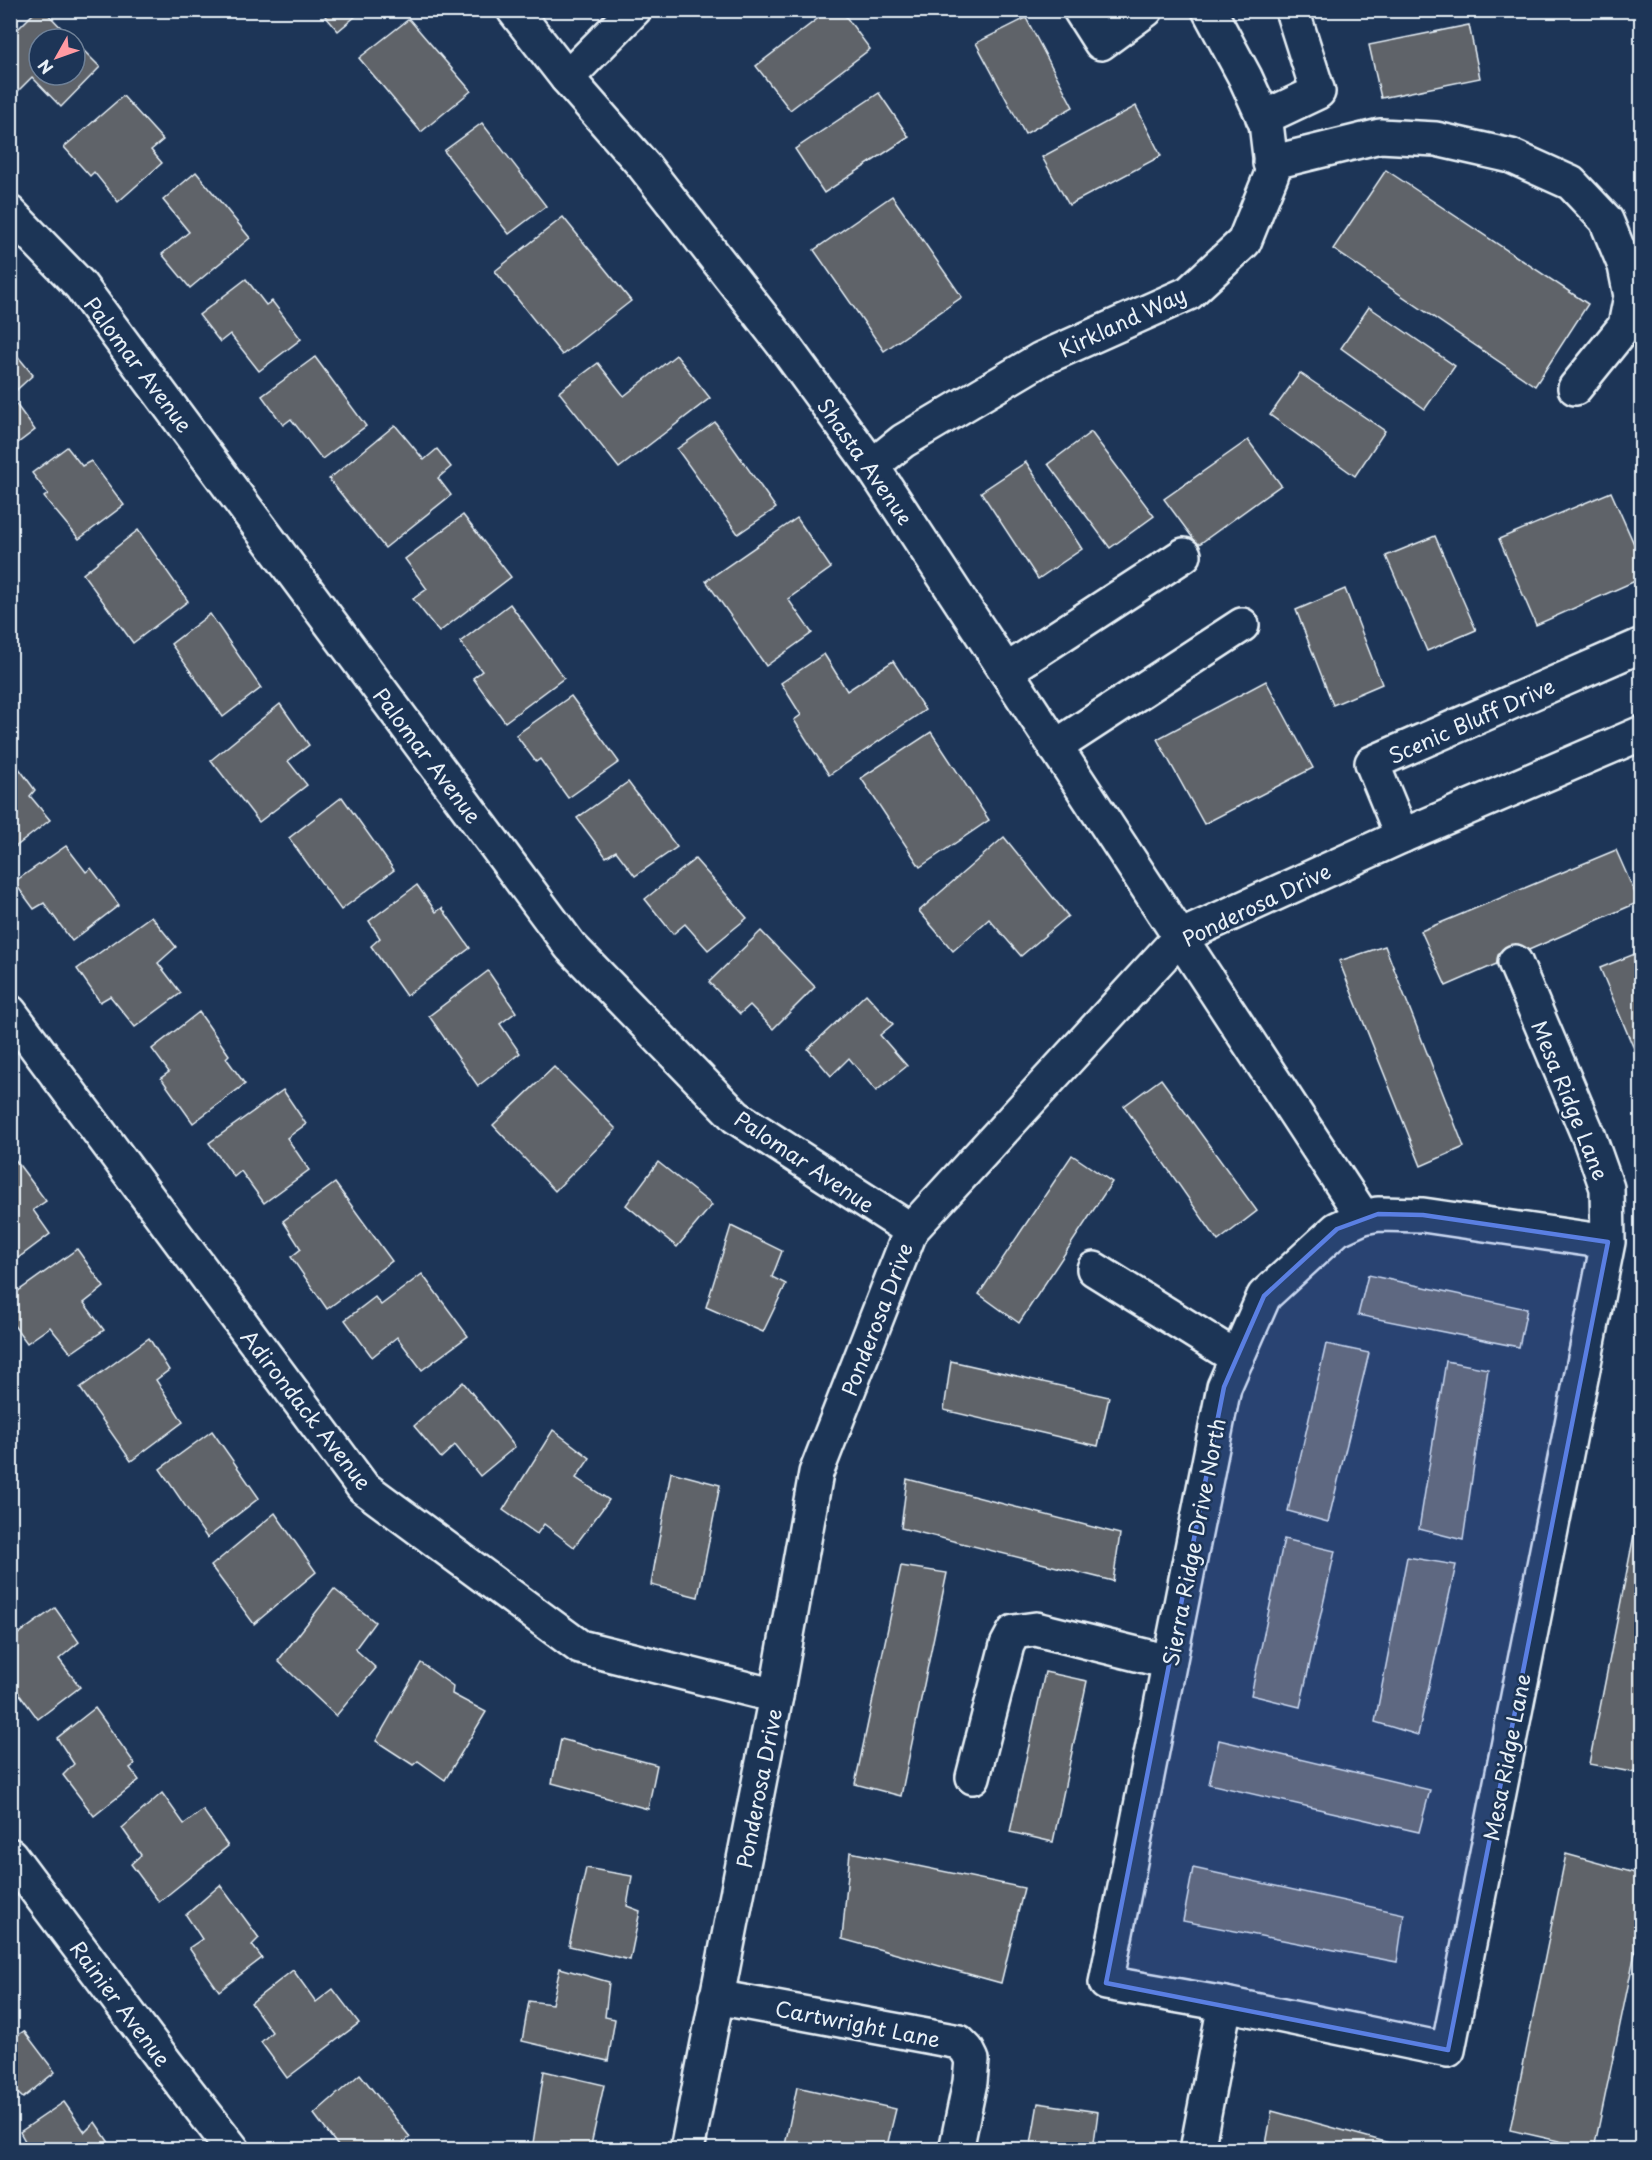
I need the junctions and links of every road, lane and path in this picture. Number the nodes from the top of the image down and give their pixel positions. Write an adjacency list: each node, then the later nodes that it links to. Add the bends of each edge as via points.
1 (514, 10): 7 (street, Shasta Avenue)
2 (634, 10): 7 (street)
3 (1080, 10): 4 (street, via 1101,43)
4 (1146, 10)
5 (1209, 10): 8 (street, Kirkland Way)
6 (1292, 10): 8 (street, via 1318,93)
7 (567, 78): 12 (street, Shasta Avenue, via 651,176 783,344)
8 (1263, 118): 9 (street, Kirkland Way)
9 (1270, 163): 11 (street, via 1380,136 1436,139 1511,156 1571,183 1606,220 1625,266 1631,296 1625,326); 12 (street, Kirkland Way, via 1272,173 1244,242 1189,293 1041,359 903,441)
10 (10, 213): 24 (street, Palomar Avenue, via 80,285 570,946 736,1117)
11 (1575, 388)
12 (872, 466): 16 (street, Shasta Avenue)
13 (1184, 555): 16 (street)
14 (1242, 625): 18 (street)
15 (1641, 645): 19 (street, Scenic Bluff Drive, via 1372,763)
16 (1006, 671): 18 (street, Shasta Avenue)
17 (1641, 733): 19 (street, Ponderosa Drive)
18 (1055, 747): 20 (street, Shasta Avenue)
19 (1402, 836): 20 (street, Ponderosa Drive)
20 (1180, 937): 23 (street); 24 (street, Ponderosa Drive)
21 (1515, 962): 25 (street, Mesa Ridge Lane, via 1607,1188)
22 (10, 1012): 29 (street, Adirondack Avenue, via 363,1487 580,1647)
23 (1363, 1217): 25 (street, via 1423,1215); 27 (street, Sierra Ridge Drive North, via 1337,1229 1264,1296)
24 (911, 1230): 29 (street, Ponderosa Drive, via 816,1473)
25 (1608, 1242): 33 (street, Mesa Ridge Lane, via 1448,2050)
26 (1094, 1269): 27 (street)
27 (1237, 1358): 28 (street, Sierra Ridge Drive North, via 1224,1387)
28 (1169, 1662): 30 (street, via 1036,1629 1014,1632 1007,1645); 33 (street, Sierra Ridge Drive North, via 1106,1983)
29 (776, 1696): 32 (street, Ponderosa Drive)
30 (973, 1777)
31 (10, 1855): 34 (street, Rainier Avenue)
32 (716, 1997): 35 (street, Ponderosa Drive); 36 (street, Cartwright Lane, via 959,2042 972,2060)
33 (1226, 2004): 37 (street)
34 (233, 2150)
35 (687, 2150)
36 (957, 2150)
37 (1197, 2150)

